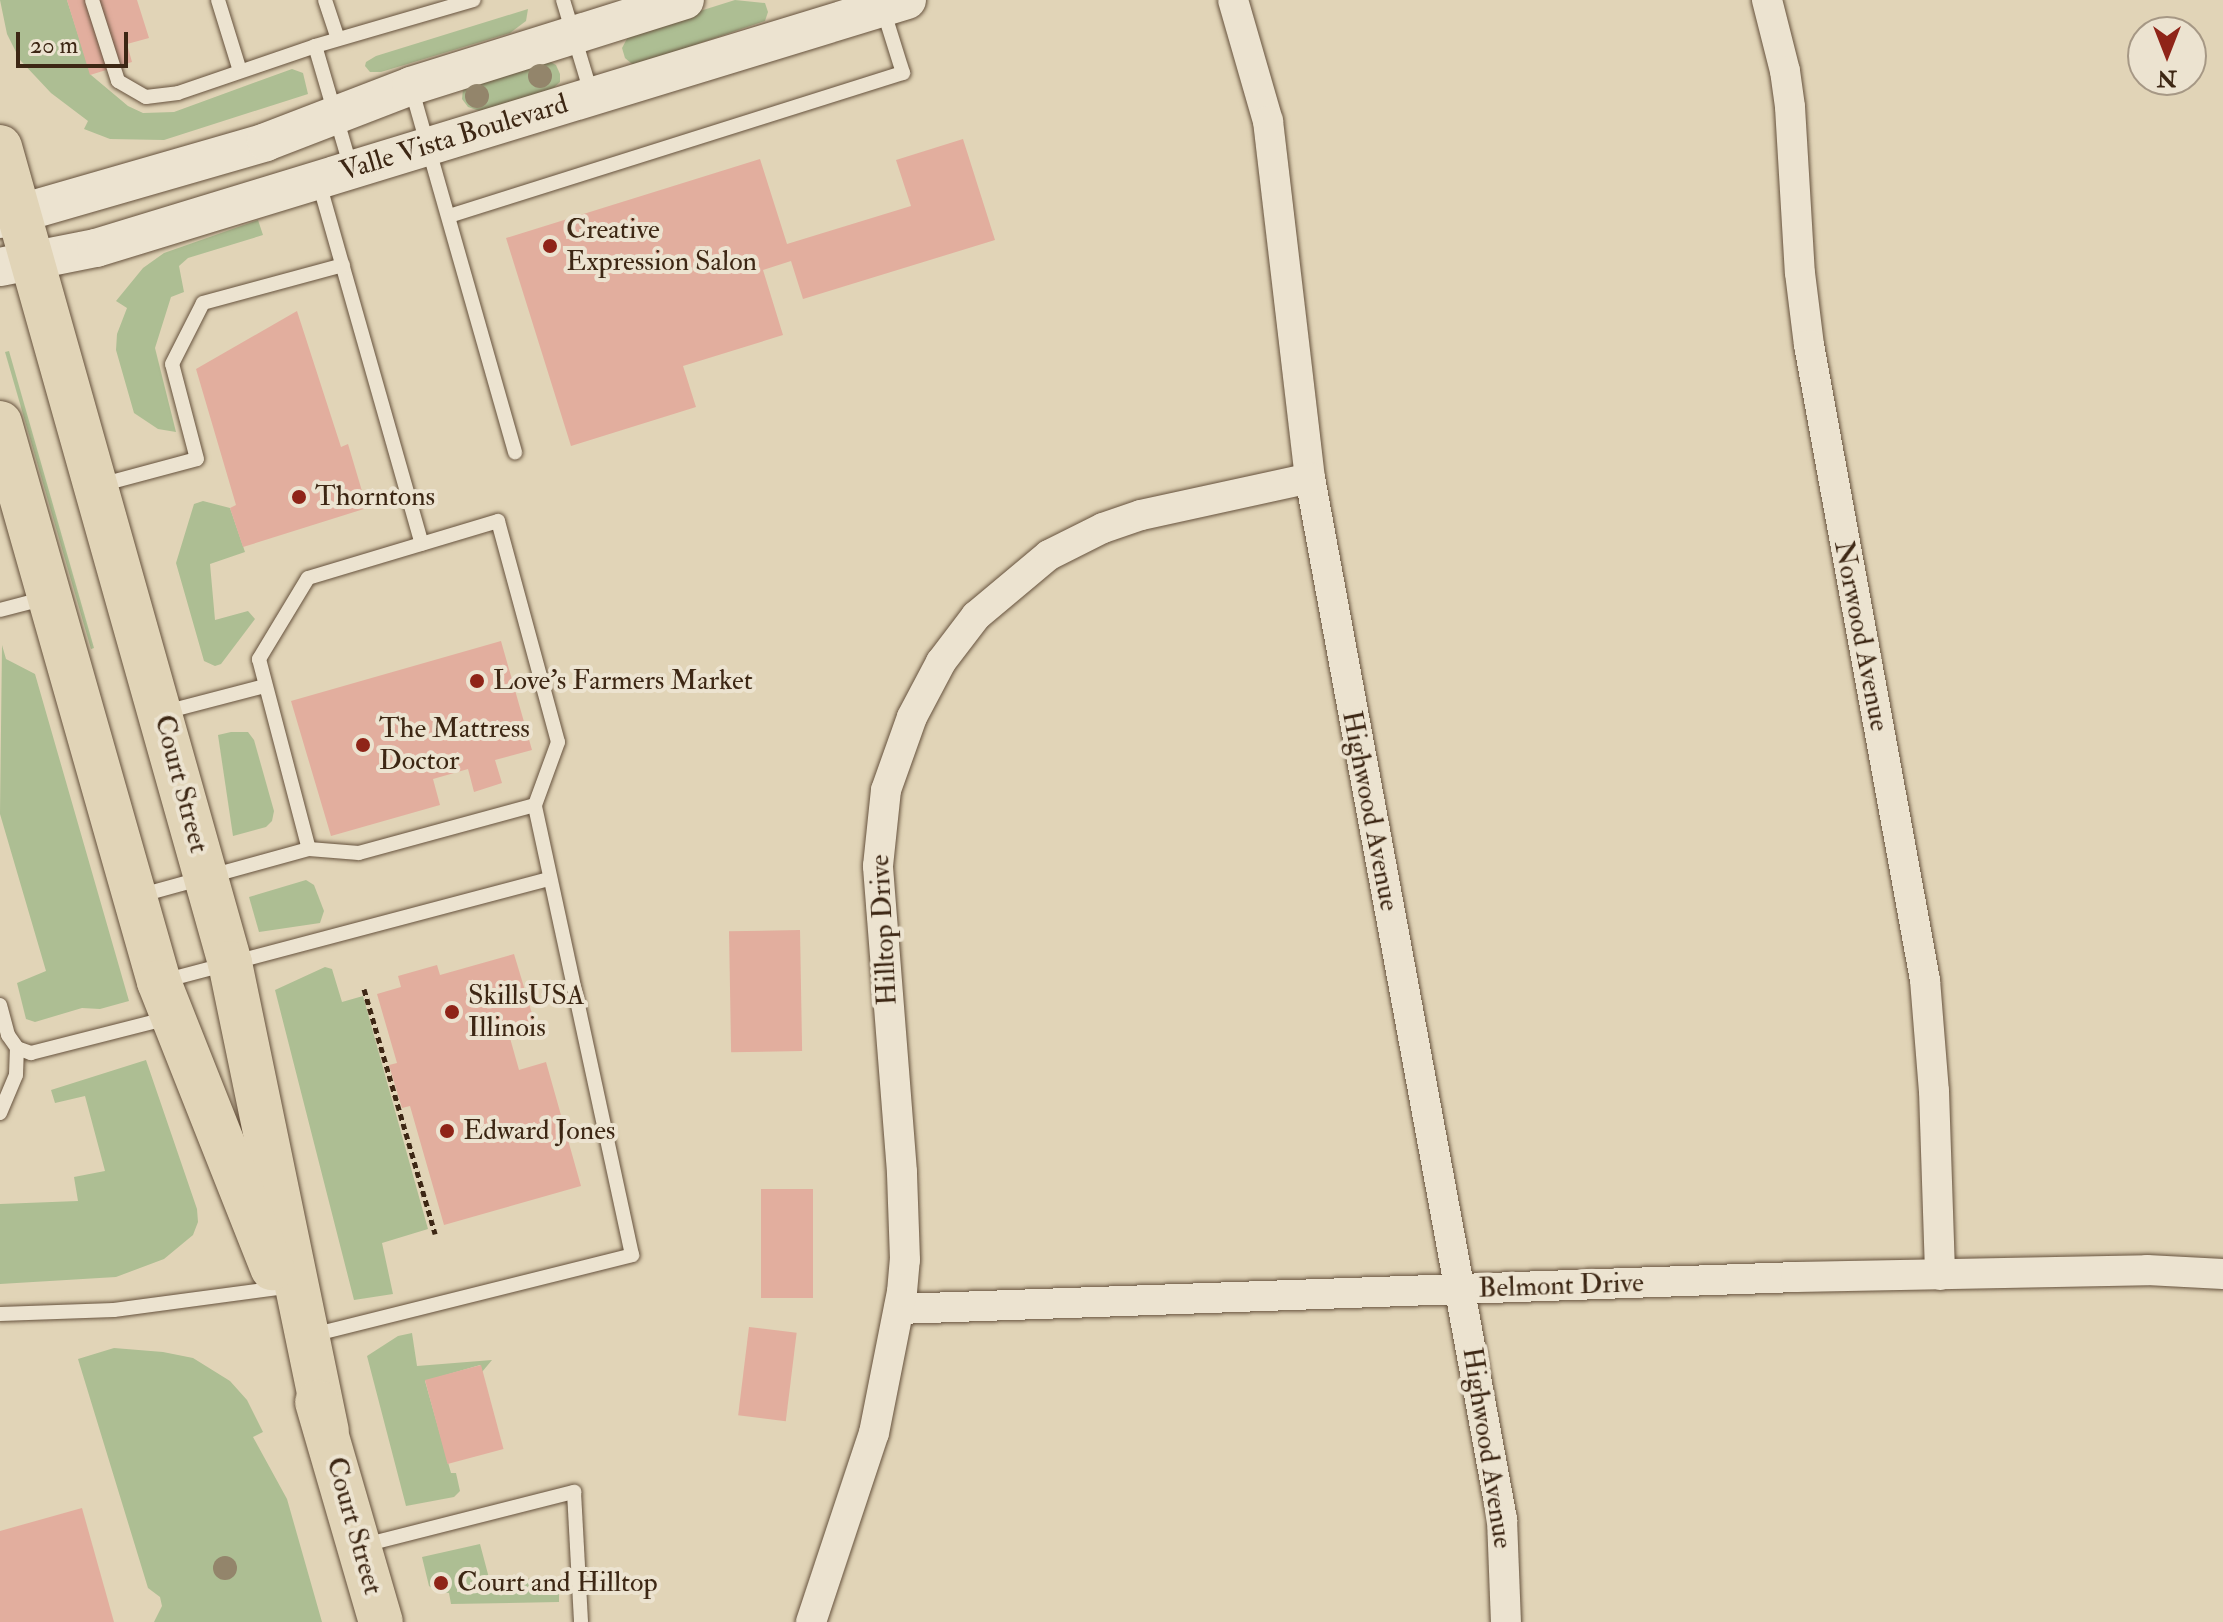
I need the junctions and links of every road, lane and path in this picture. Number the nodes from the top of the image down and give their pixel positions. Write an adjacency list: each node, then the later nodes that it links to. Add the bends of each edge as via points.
1 (92, 0): 12 (lane, via 118,81 146,97 178,93)
2 (218, 0): 12 (lane)
3 (325, 0): 10 (lane)
4 (473, 0): 10 (lane)
5 (685, 0): 9 (street, Valle Vista Boulevard)
6 (1233, 0): 25 (street, Highwood Avenue, via 1268,121)
7 (1767, 0): 45 (street, Norwood Avenue, via 1790,107 1811,359 1925,980)
8 (895, 4): 14 (street, Valle Vista Boulevard); 19 (lane, via 903,73)
9 (568, 18): 13 (street, Valle Vista Boulevard); 14 (lane)
10 (338, 39): 11 (lane)
11 (315, 46): 12 (lane); 15 (lane)
12 (240, 71)
13 (411, 86): 15 (street, Valle Vista Boulevard); 16 (lane)
14 (592, 97): 16 (street, Valle Vista Boulevard)
15 (335, 115): 18 (lane); 20 (street, Valle Vista Boulevard, via 266,142)
16 (429, 145): 18 (street, Valle Vista Boulevard); 19 (lane)
17 (0, 147): 20 (main road, Court Street)
18 (334, 173): 21 (street, Valle Vista Boulevard, via 96,248); 22 (lane)
19 (449, 216): 24 (lane)
20 (10, 218): 21 (main road, Court Street)
21 (16, 265): 26 (main road, Court Street)
22 (343, 265): 26 (lane, via 203,303 172,364 197,459); 27 (lane)
23 (0, 423): 28 (main road, Court Street, via 19,509)
24 (515, 452)
25 (1310, 478): 47 (street, Highwood Avenue); 48 (street, Hilltop Drive, via 1141,515 1049,555 976,616 924,689 886,790 878,853 904,1226)
26 (96, 486): 31 (main road, Court Street)
27 (422, 544): 30 (lane, via 308,578 259,659); 32 (lane, via 498,521 558,742)
28 (50, 597): 29 (lane); 36 (main road, Court Street)
29 (0, 610)
30 (265, 686): 31 (lane); 33 (lane)
31 (162, 713): 34 (main road, Court Street)
32 (535, 805): 33 (lane, via 359,853); 35 (lane)
33 (309, 849): 34 (lane)
34 (207, 878): 36 (lane); 37 (main road, Court Street)
35 (549, 879): 37 (lane); 50 (lane, via 632,1255)
36 (135, 897): 39 (main road, Court Street)
37 (230, 963): 39 (lane); 50 (main road, Court Street)
38 (364, 989): 43 (path)
39 (166, 1000): 41 (lane, via 51,1051); 46 (main road, Court Street)
40 (0, 1005): 41 (lane)
41 (17, 1048): 42 (lane, via 16,1075)
42 (0, 1113)
43 (435, 1234)
44 (2223, 1274): 45 (street, Belmont Drive, via 2147,1270)
45 (1940, 1275): 47 (street, Belmont Drive)
46 (278, 1288): 49 (lane, via 114,1310); 50 (main road, Court Street)
47 (1460, 1290): 48 (street, Belmont Drive); 55 (street, Highwood Avenue, via 1502,1519)
48 (899, 1309): 54 (street, Hilltop Drive, via 874,1433)
49 (0, 1314)
50 (302, 1338): 51 (main road, Court Street)
51 (360, 1546): 52 (main road, Court Street); 53 (lane, via 574,1492)
52 (381, 1622)
53 (581, 1622)
54 (811, 1622)
55 (1506, 1622)

